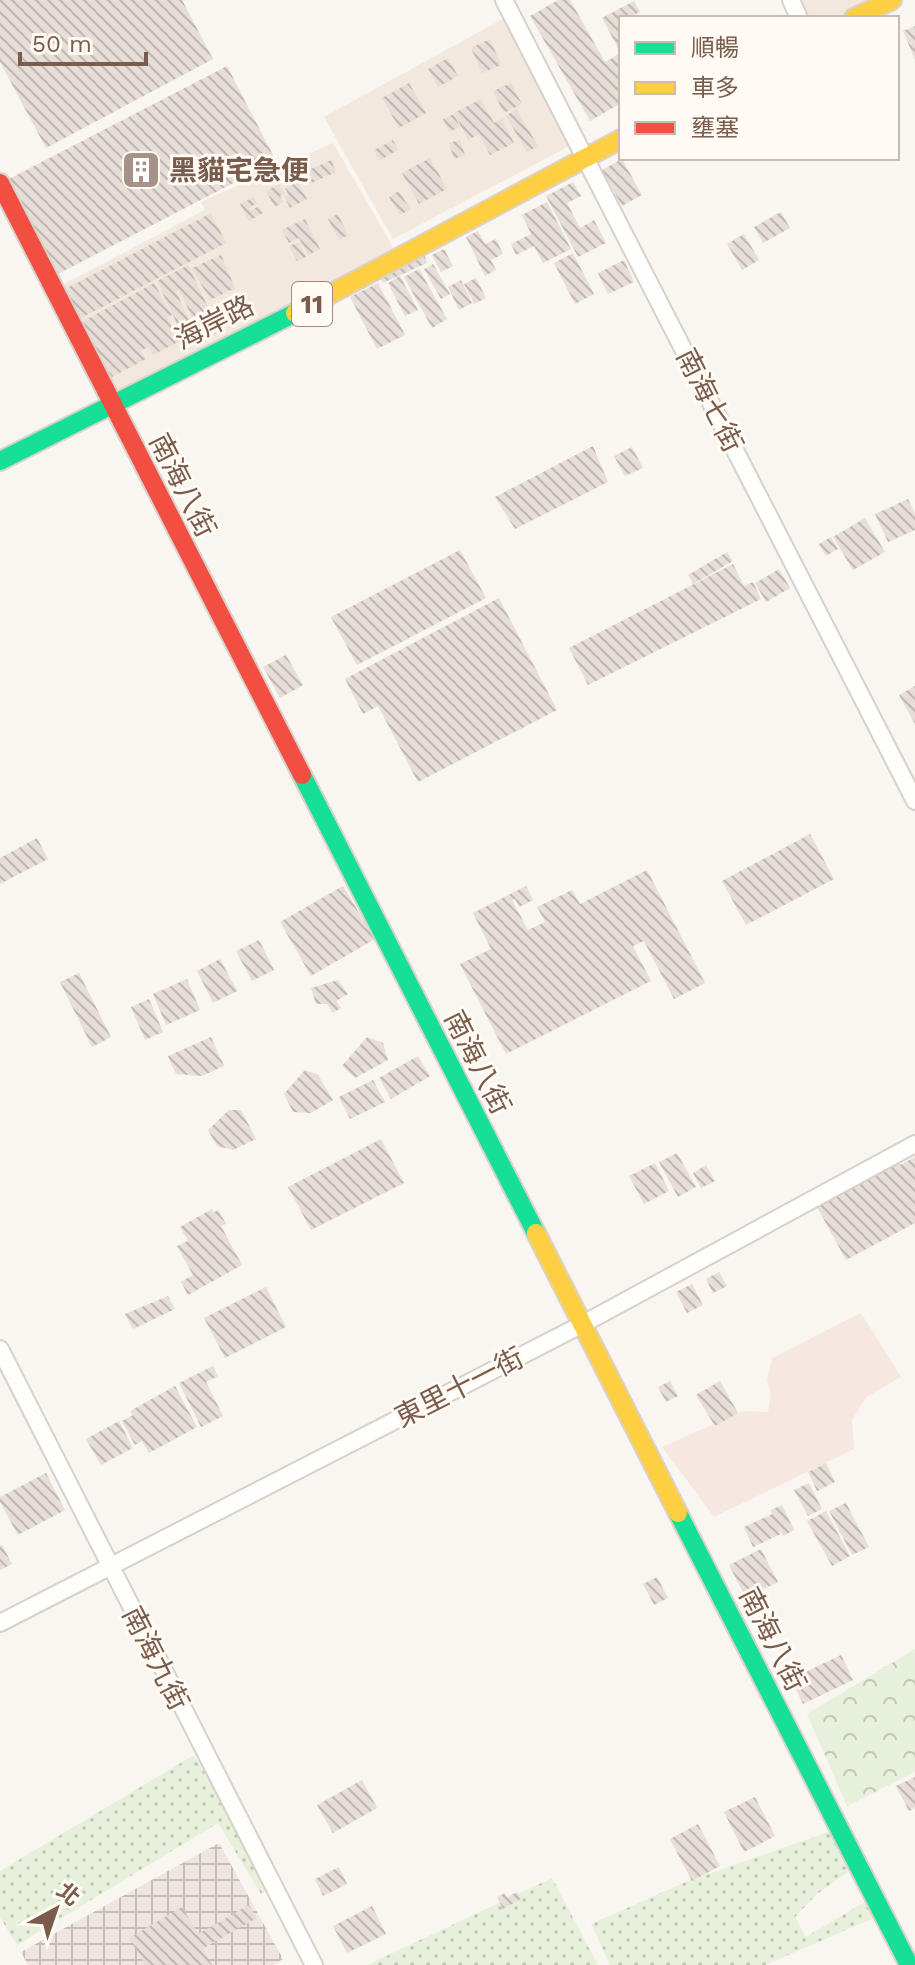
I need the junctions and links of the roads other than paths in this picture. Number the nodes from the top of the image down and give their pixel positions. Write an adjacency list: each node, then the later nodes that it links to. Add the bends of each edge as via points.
1 (504, 0): 5 (street, 南海七街)
2 (892, 0): 3 (street)
3 (858, 16)
4 (619, 140): 5 (street, 海岸路 / 11)
5 (586, 157): 7 (street, 海岸路 / 11); 9 (street, 南海七街)
6 (0, 183): 7 (street, 南海八街)
7 (111, 405): 8 (street, 海岸路 / 11); 11 (street, 南海八街)
8 (0, 461)
9 (915, 801)
10 (915, 1144): 11 (street, 東里十一街)
11 (581, 1325): 13 (street, 東里十一街); 16 (street, 南海八街)
12 (0, 1349): 13 (street, 南海九街)
13 (110, 1567): 14 (street, 東里十一街); 15 (street, 南海九街)
14 (0, 1623)
15 (314, 1965)
16 (909, 1965)

